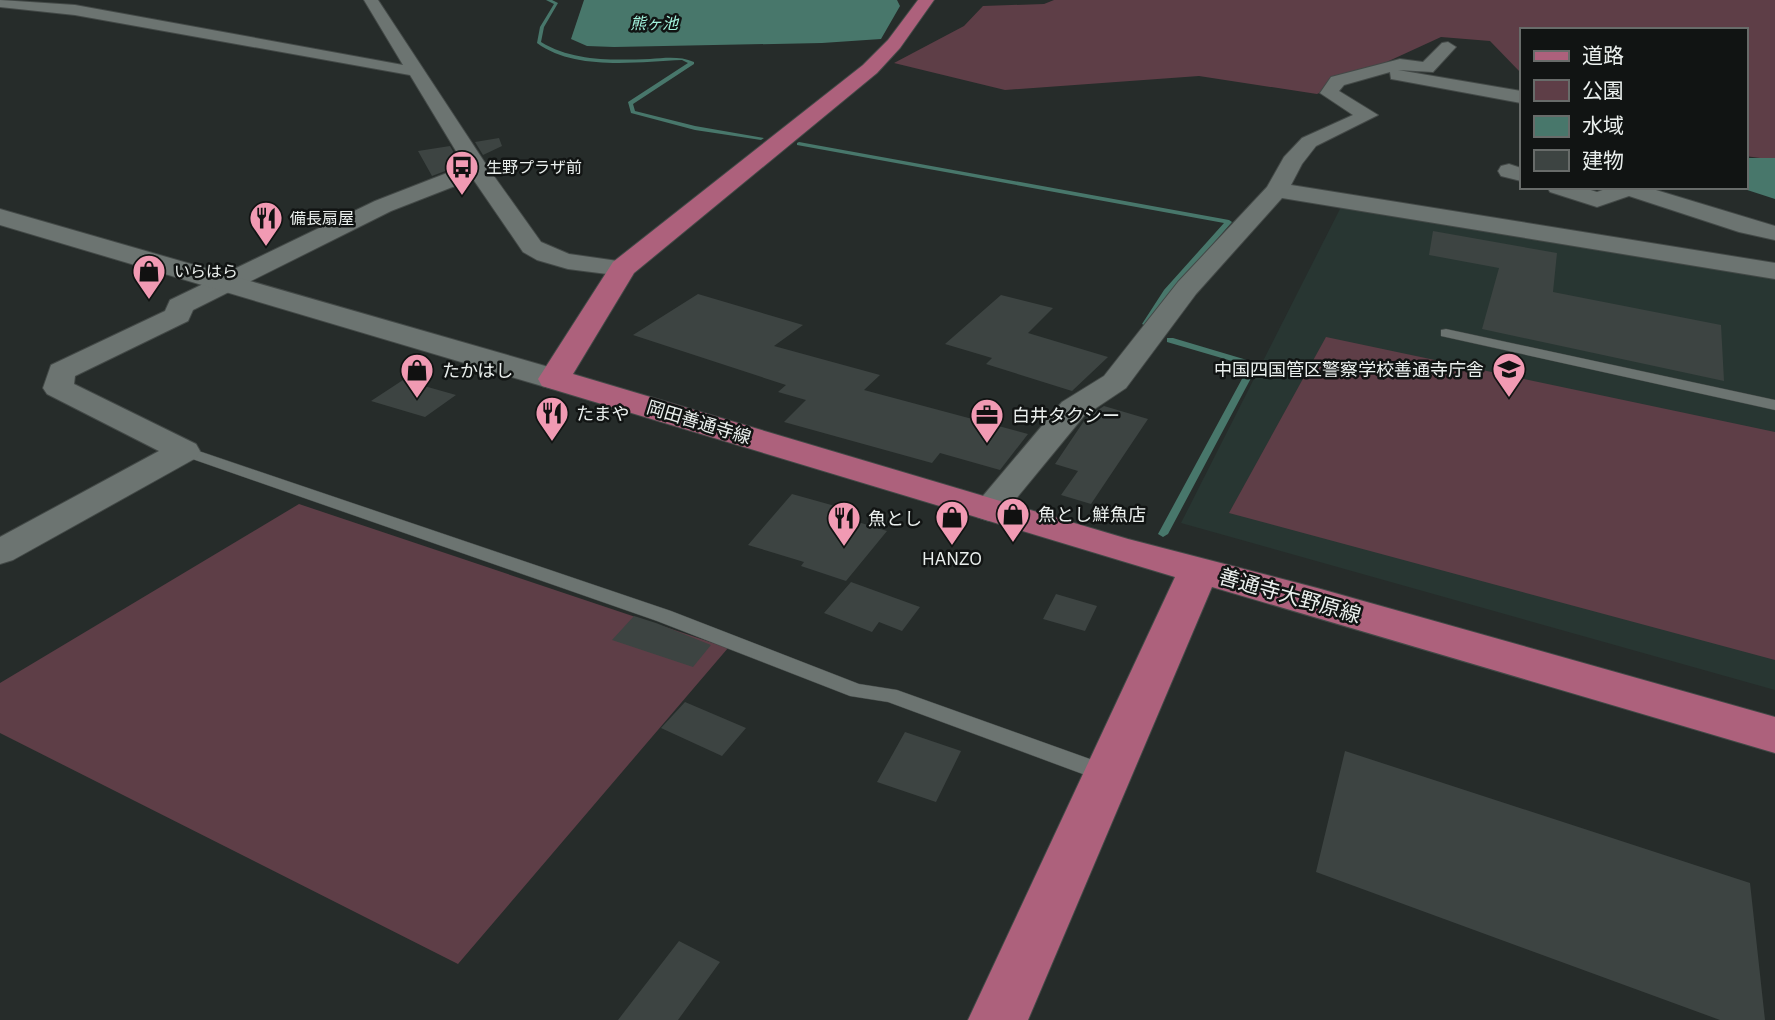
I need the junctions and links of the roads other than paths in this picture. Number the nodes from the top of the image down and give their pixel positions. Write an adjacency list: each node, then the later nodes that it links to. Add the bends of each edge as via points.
1 (371, 0): 5 (street)
2 (926, 0): 19 (main road, via 870,69)
3 (0, 2): 5 (street, via 75,10)
4 (1448, 47): 6 (street, via 1427,68 1400,64)
5 (415, 70): 8 (street)
6 (1380, 71): 7 (street); 13 (street, via 1337,81 1329,93 1368,115 1309,142)
7 (1520, 97)
8 (478, 169): 19 (street, via 532,247 568,261); 21 (street, via 383,206)
9 (1564, 189): 10 (street, via 1597,200)
10 (1623, 189)
11 (1627, 189): 16 (street)
12 (1689, 189): 16 (street)
13 (1277, 190): 16 (street); 26 (street, via 1187,288 1115,382 1073,409)
14 (1775, 212): 16 (street)
15 (0, 218): 21 (street)
16 (1734, 233): 17 (street); 18 (street); 20 (street)
17 (1775, 233)
18 (1775, 252)
19 (623, 268): 23 (main road)
20 (1775, 271)
21 (226, 284): 23 (street); 25 (street, via 180,306 178,314 61,371 58,388)
22 (1446, 333): 24 (lane)
23 (554, 379): 26 (main road, 岡田善通寺線)
24 (1775, 405)
25 (184, 451): 27 (street); 30 (lane, via 664,616 857,691 890,695)
26 (989, 510): 28 (main road, 岡田善通寺線)
27 (0, 552)
28 (1199, 570): 29 (main road, 善通寺大野原線); 30 (main road, 善通寺大野原線)
29 (1775, 735)
30 (1108, 775): 31 (main road, 善通寺大野原線)
31 (998, 1020)

